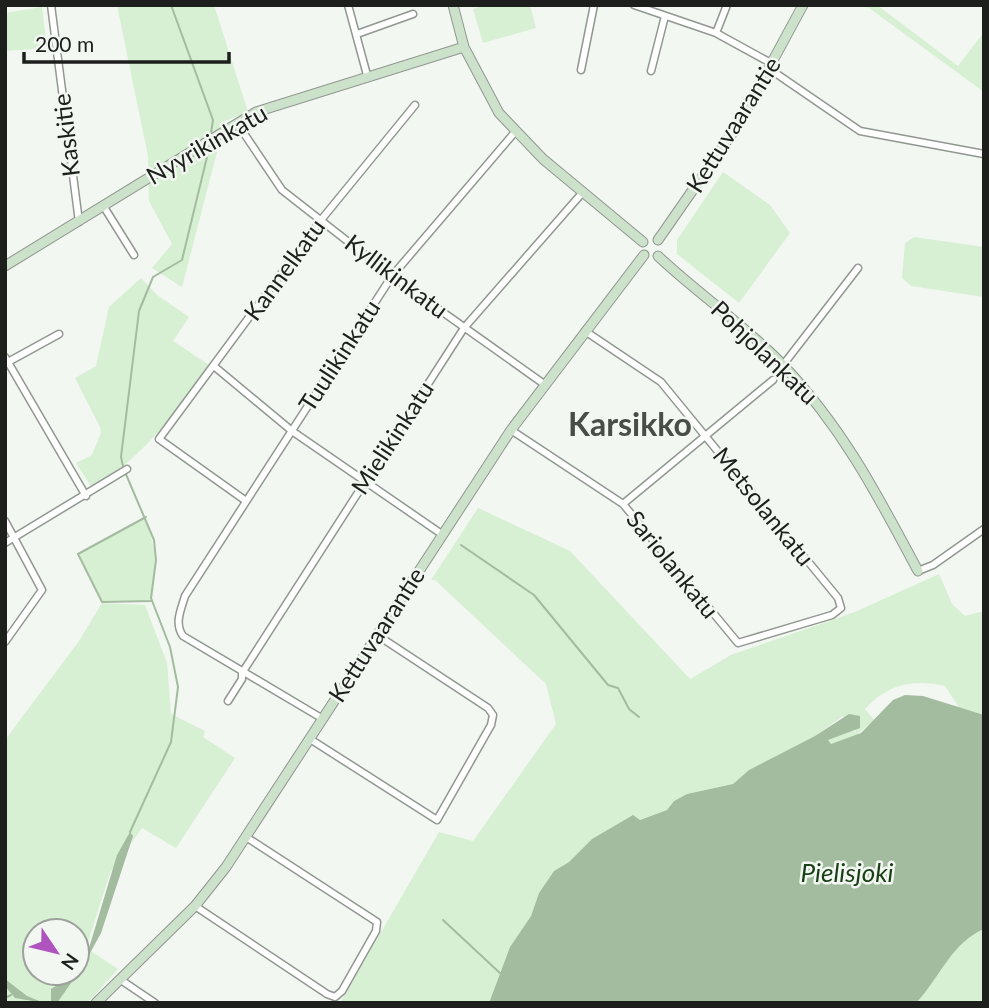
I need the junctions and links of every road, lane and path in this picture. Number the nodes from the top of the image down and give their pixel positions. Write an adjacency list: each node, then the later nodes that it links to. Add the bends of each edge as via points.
1 (51, 5): 24 (street, Kaskitie)
2 (348, 5): 11 (street)
3 (453, 5): 12 (street)
4 (594, 5): 14 (street)
5 (634, 5): 9 (street)
6 (727, 5): 10 (street)
7 (803, 5): 13 (street, Kettuvaarantie)
8 (413, 14): 11 (street)
9 (665, 16): 10 (street); 15 (street)
10 (716, 33): 13 (street)
11 (358, 34): 16 (street)
12 (464, 47): 16 (street, Nyyrikinkatu); 19 (street, via 499,113)
13 (770, 66): 20 (street, via 860,131); 25 (street, Kettuvaarantie, via 738,125)
14 (581, 70)
15 (651, 71)
16 (367, 75): 18 (street, Nyyrikinkatu)
17 (415, 106): 23 (street, Kannelkatu)
18 (237, 123): 22 (street, Nyyrikinkatu); 23 (street, Kyllikinkatu, via 274,182)
19 (515, 132): 21 (street); 32 (street, Tuulikinkatu)
20 (984, 154)
21 (583, 192): 26 (street); 33 (street, Mielikinkatu)
22 (104, 207): 24 (street, Nyyrikinkatu); 27 (street)
23 (321, 220): 32 (street, Kyllikinkatu); 38 (street, Kannelkatu)
24 (79, 222): 30 (street, Nyyrikinkatu)
25 (658, 240): 26 (street); 29 (street, via 662,248)
26 (643, 242): 28 (street)
27 (134, 255)
28 (644, 255): 29 (street); 34 (street, Kettuvaarantie)
29 (658, 256): 37 (street, Pohjolankatu)
30 (5, 266)
31 (858, 268): 37 (street)
32 (391, 276): 33 (street, Kyllikinkatu); 42 (street, Tuulikinkatu)
33 (464, 328): 40 (street, Kyllikinkatu); 45 (street, Mielikinkatu)
34 (584, 331): 40 (street, Kettuvaarantie); 43 (street, Metsolankatu, via 655,377)
35 (59, 334): 36 (street)
36 (7, 359): 46 (street)
37 (783, 365): 54 (street, Pohjolankatu, via 852,450)
38 (215, 367): 42 (street); 47 (street, Kannelkatu, via 159,439)
39 (774, 380): 43 (street)
40 (544, 384): 41 (street, Kettuvaarantie)
41 (511, 430): 48 (street, Sariolankatu); 51 (street, Kettuvaarantie)
42 (292, 431): 45 (street); 47 (street, Tuulikinkatu)
43 (705, 436): 48 (street); 55 (street, Metsolankatu, via 838,598)
44 (127, 469): 46 (street)
45 (365, 481): 51 (street); 58 (street, Mielikinkatu)
46 (86, 496): 52 (street)
47 (246, 500): 58 (street, Tuulikinkatu, via 185,596 177,628)
48 (623, 504): 55 (street, Sariolankatu, via 738,643 832,615)
49 (5, 521): 52 (street)
50 (984, 529): 54 (street)
51 (443, 535): 56 (street, Kettuvaarantie)
52 (15, 538): 53 (street); 57 (street, via 42,590)
53 (5, 543)
54 (918, 571)
55 (841, 608)
56 (377, 635): 60 (street, Kettuvaarantie); 61 (street, via 493,715 437,820)
57 (5, 642)
58 (242, 673): 59 (street, Mielikinkatu); 60 (street)
59 (228, 701)
60 (323, 719): 61 (street, Kettuvaarantie)
61 (310, 739): 62 (street, Kettuvaarantie)
62 (246, 837): 63 (street, Kettuvaarantie); 63 (street, via 377,922 376,932 342,991 335,997)
63 (195, 906): 64 (street, Kettuvaarantie)
64 (121, 980): 65 (street, Kettuvaarantie); 66 (street)
65 (96, 1003)
66 (155, 1003)

